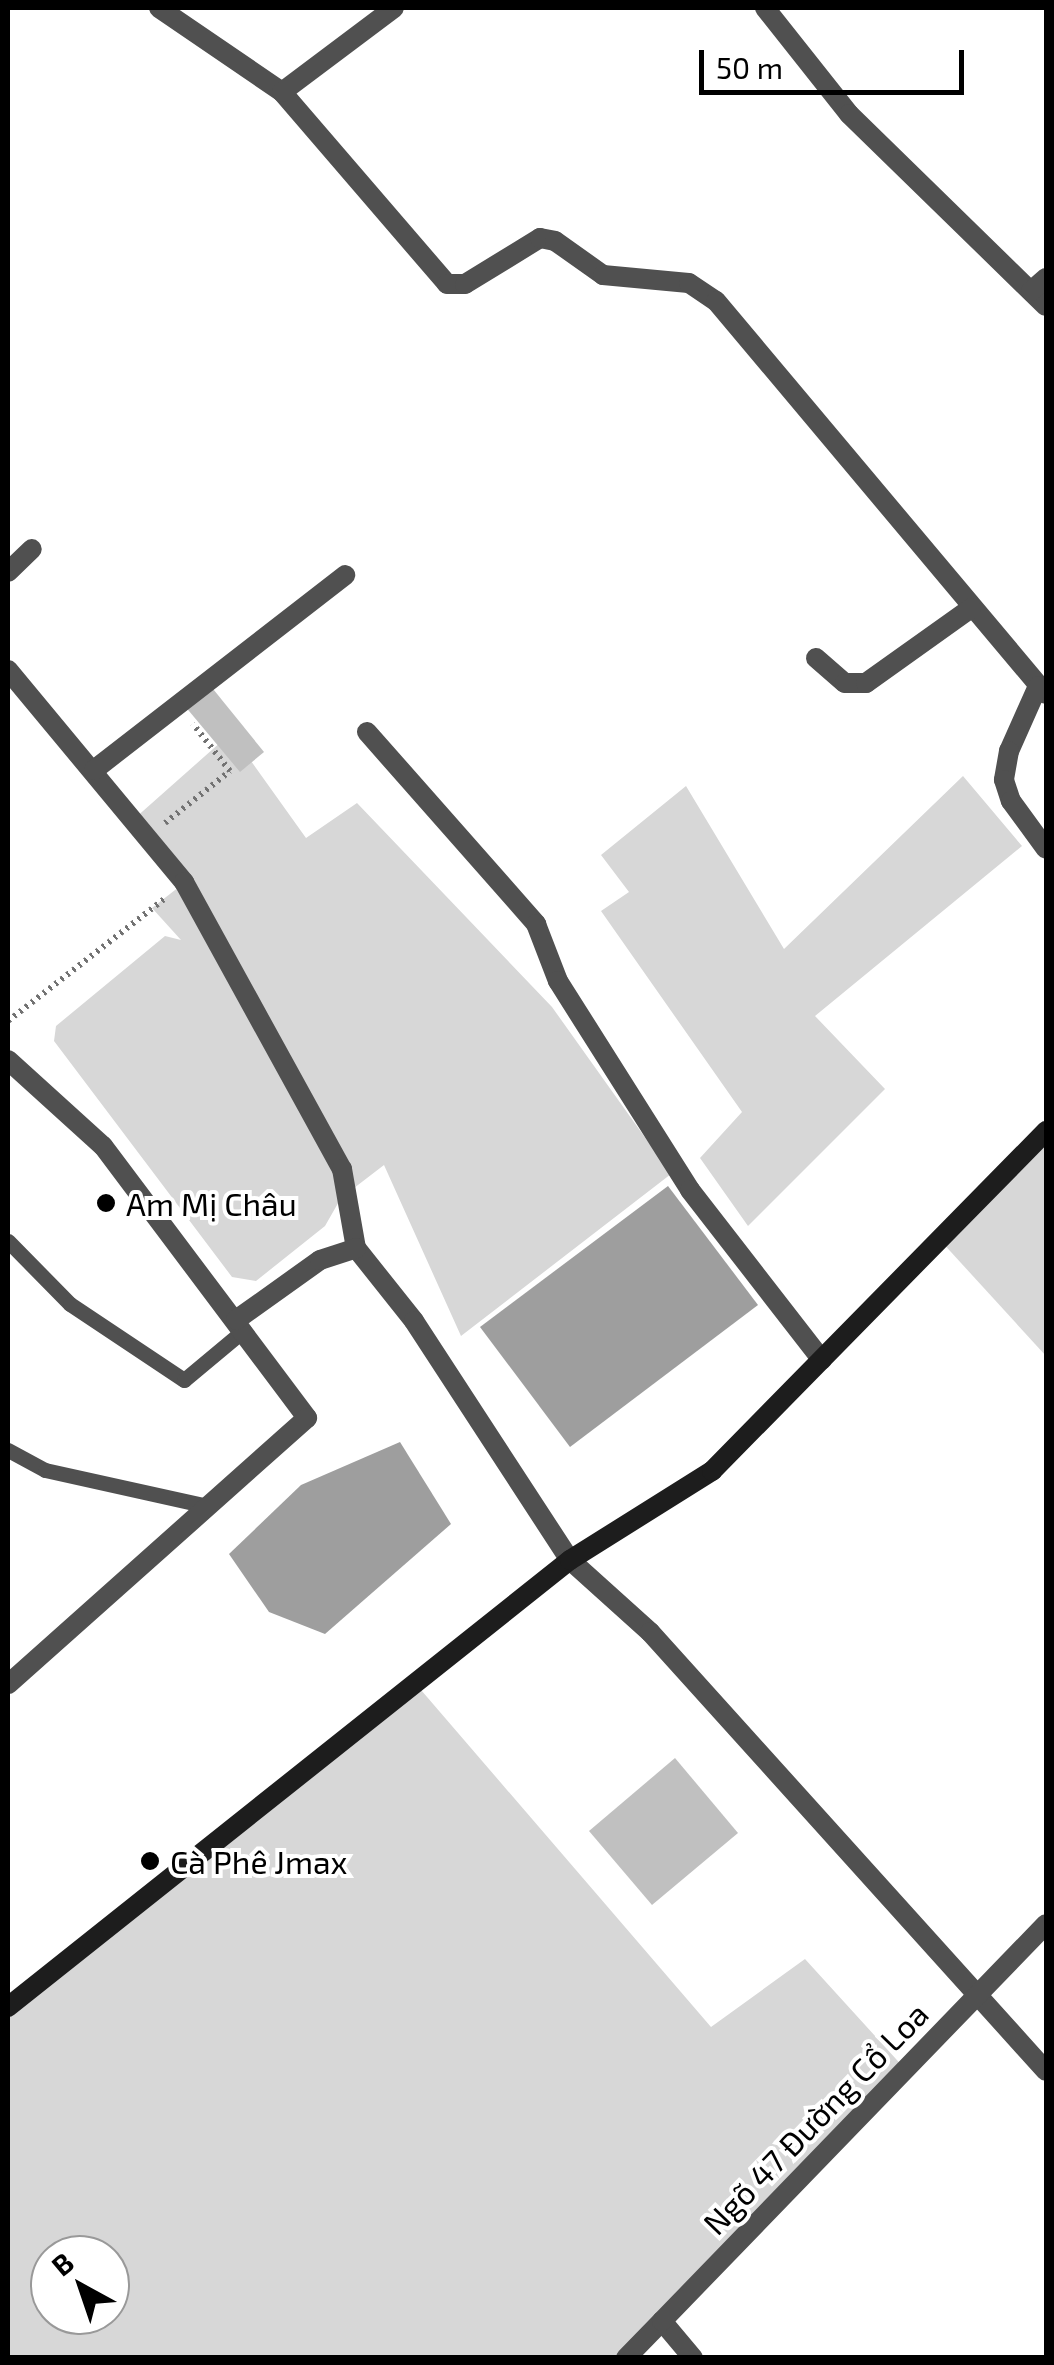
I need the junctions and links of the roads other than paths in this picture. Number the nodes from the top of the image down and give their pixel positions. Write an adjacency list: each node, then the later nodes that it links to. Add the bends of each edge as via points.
1 (158, 8): 4 (street)
2 (394, 8): 4 (street)
3 (765, 8): 5 (street, via 849,114)
4 (282, 92): 9 (street, via 447,284 464,284 540,238 604,275 689,283 716,301)
5 (1041, 292)
6 (32, 549): 7 (street)
7 (8, 572)
8 (345, 575): 14 (street)
9 (972, 608): 10 (street, via 866,683 846,683); 12 (street)
10 (816, 658)
11 (8, 670): 14 (street)
12 (1042, 690): 15 (street, via 1009,751 1004,780)
13 (367, 732): 21 (street, via 536,924 558,981 690,1190)
14 (94, 770): 19 (street, via 184,882 342,1169)
15 (1046, 849)
16 (8, 1060): 20 (street, via 103,1146)
17 (1046, 1131): 21 (street)
18 (8, 1240): 20 (lane, via 70,1304 184,1380)
19 (356, 1248): 20 (street, via 320,1260); 24 (street, via 414,1321)
20 (240, 1325): 23 (street, via 307,1418)
21 (822, 1360): 24 (street, via 712,1472)
22 (8, 1450): 23 (lane, via 45,1470)
23 (208, 1506): 25 (street)
24 (570, 1560): 27 (street, via 650,1632); 28 (street)
25 (8, 1684)
26 (1046, 1924): 27 (street, Ngõ 47 Đường Cổ Loa)
27 (973, 1996): 29 (street); 30 (street, Ngõ 47 Đường Cổ Loa, via 873,2108)
28 (8, 2008)
29 (1046, 2071)
30 (662, 2321): 31 (street, Ngõ 47 Đường Cổ Loa); 32 (street)
31 (626, 2358)
32 (694, 2358)

